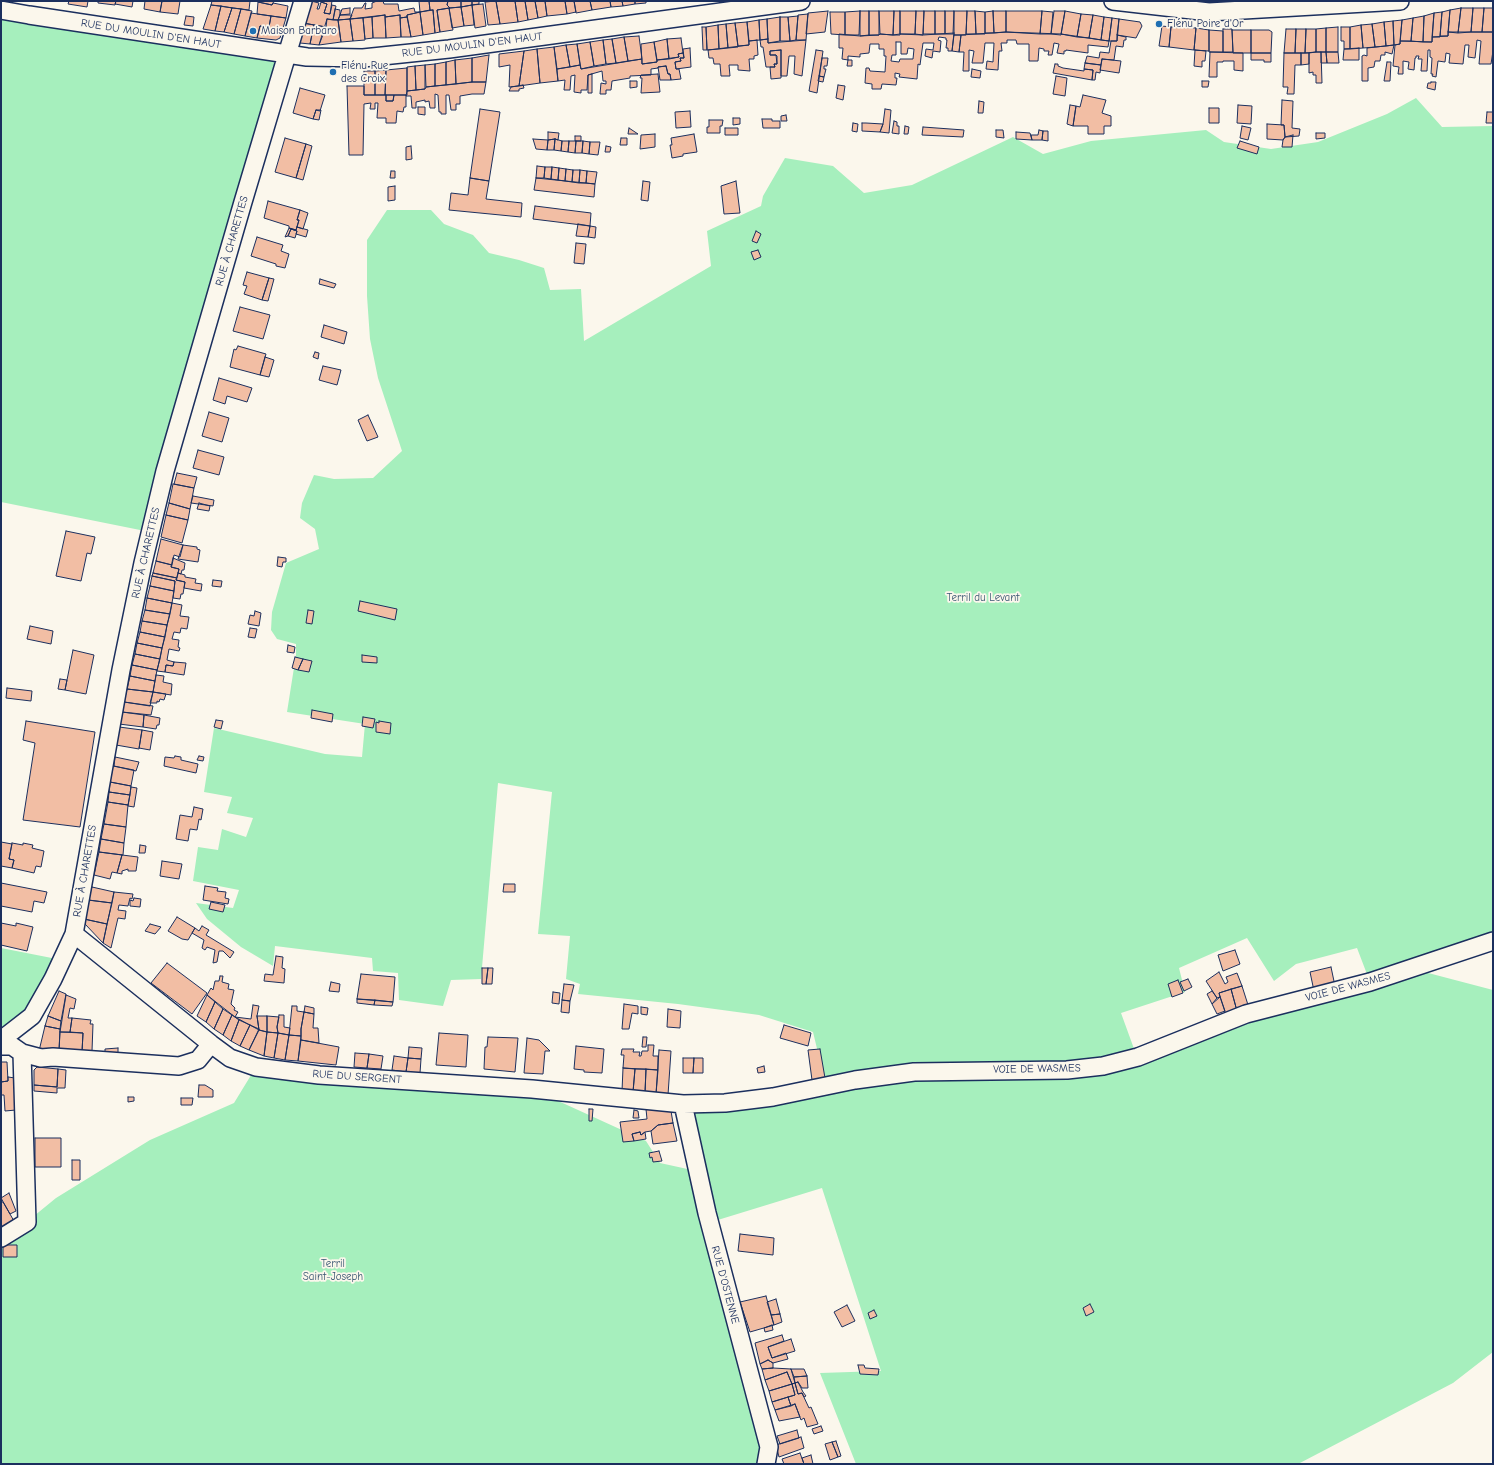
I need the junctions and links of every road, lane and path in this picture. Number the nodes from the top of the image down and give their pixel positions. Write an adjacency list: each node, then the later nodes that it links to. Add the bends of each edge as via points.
1 (303, 1): 7 (street, RUE À CHARETTES)
2 (801, 1): 7 (street, RUE DU MOULIN D'EN HAUT, via 402,54 362,58)
3 (1113, 1): 5 (street)
4 (1400, 1): 5 (street)
5 (1209, 6)
6 (1, 10): 7 (street, RUE DU MOULIN D'EN HAUT)
7 (286, 54): 8 (street, RUE À CHARETTES, via 165,471 120,677)
8 (74, 934): 10 (street, RUE À CHARETTES, via 32,1016); 11 (street, RUE DU SERGENT)
9 (1493, 941): 14 (street, VOIE DE WASMES, via 1370,982 1246,1014 1138,1058 1103,1066 1067,1070 914,1072 855,1080 766,1098)
10 (1, 1040)
11 (211, 1044): 13 (street, via 198,1060 179,1066 41,1058); 14 (street, RUE DU SERGENT, via 230,1058 261,1068 319,1075 532,1089)
12 (1, 1046): 13 (street, via 12,1046)
13 (22, 1053): 15 (street, via 27,1222)
14 (683, 1104): 16 (street, RUE D'OSTENNE, via 709,1221 769,1448)
15 (1, 1238)
16 (766, 1464)

